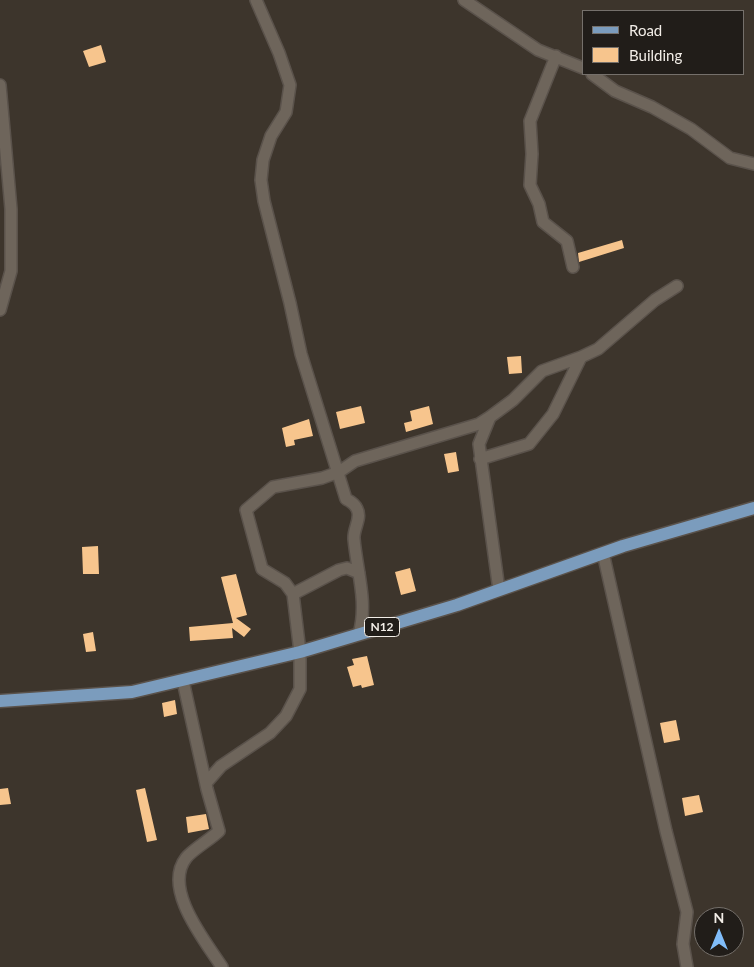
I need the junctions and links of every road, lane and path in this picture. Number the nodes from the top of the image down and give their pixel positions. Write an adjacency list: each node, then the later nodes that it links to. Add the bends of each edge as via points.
1 (256, 0): 14 (street, via 280,52 290,85 286,112 271,136 263,160 264,201 301,354)
2 (464, 0): 3 (street, via 538,50)
3 (556, 56): 4 (street); 8 (street, via 530,121 530,185 543,222 567,240)
4 (582, 68)
5 (593, 75): 7 (street, via 615,91 691,129 730,158)
6 (0, 85): 10 (street, via 11,210 11,271)
7 (754, 164)
8 (573, 267)
9 (677, 286): 11 (street, via 655,300 598,348)
10 (0, 310)
11 (581, 356): 12 (street, via 542,370 513,400); 13 (street, via 552,414 529,444)
12 (490, 417): 13 (street, via 479,444); 14 (street, via 479,424 355,461)
13 (480, 459): 18 (street)
14 (339, 472): 17 (street, via 346,499 358,509 353,536); 19 (street, via 273,487 246,510 262,569 285,583)
15 (754, 508): 16 (main road, N12)
16 (603, 553): 18 (main road, N12); 26 (street, via 687,912 682,944)
17 (359, 573): 19 (street, via 347,568 339,570); 20 (street, via 364,617)
18 (499, 590): 20 (main road, N12)
19 (293, 594): 21 (street)
20 (359, 634): 21 (main road, N12)
21 (300, 652): 22 (main road, N12); 24 (street, via 300,688 286,716 270,733 220,766)
22 (183, 681): 23 (main road, N12, via 132,692); 24 (street)
23 (0, 700)
24 (206, 783): 25 (street, via 219,831 187,858 182,866 180,882 183,900 196,930)
25 (222, 967)
26 (688, 967)

